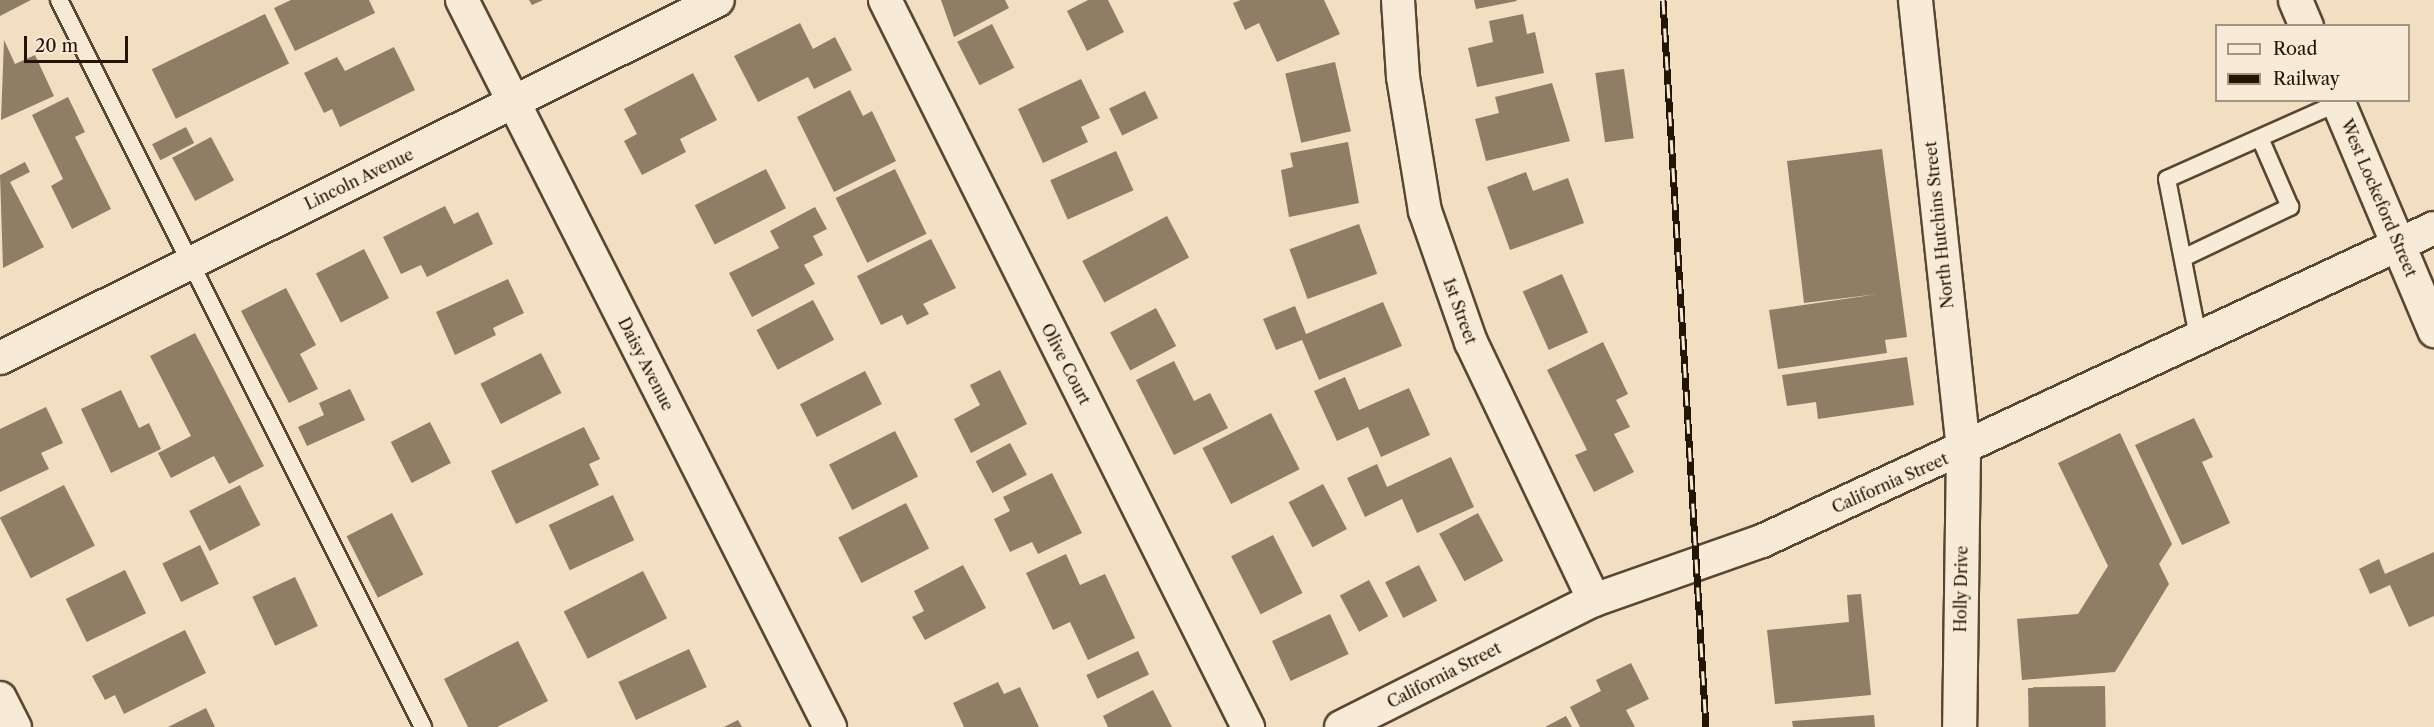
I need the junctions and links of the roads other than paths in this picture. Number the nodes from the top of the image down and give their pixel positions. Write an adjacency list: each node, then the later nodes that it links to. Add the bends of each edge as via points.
1 (59, 0): 15 (lane)
2 (462, 0): 10 (street, Daisy Avenue)
3 (718, 0): 10 (street, Lincoln Avenue)
4 (885, 0): 25 (street, Olive Court)
5 (1398, 0): 20 (street, 1st Street, via 1403,77 1425,211 1471,342)
6 (1915, 0): 19 (street, North Hutchins Street)
7 (2295, 0): 8 (street)
8 (2305, 24)
9 (2338, 102): 11 (lane); 13 (street, West Lockeford Street)
10 (514, 104): 15 (street, Lincoln Avenue); 24 (street, Daisy Avenue)
11 (2260, 138): 14 (lane, via 2167,179); 14 (lane, via 2290,207)
12 (2434, 228): 13 (street, California Street)
13 (2397, 242): 16 (street, West Lockeford Street); 17 (street, California Street)
14 (2183, 258): 17 (lane)
15 (190, 261): 18 (street, Lincoln Avenue); 23 (lane)
16 (2434, 330)
17 (2198, 337): 19 (street, California Street)
18 (0, 357)
19 (1963, 450): 20 (street, California Street, via 1762,541); 27 (street, Holly Drive)
20 (1593, 600): 26 (street, California Street)
21 (0, 698): 22 (street)
22 (15, 727)
23 (423, 727)
24 (830, 727)
25 (1248, 727)
26 (1341, 727)
27 (1959, 727)

